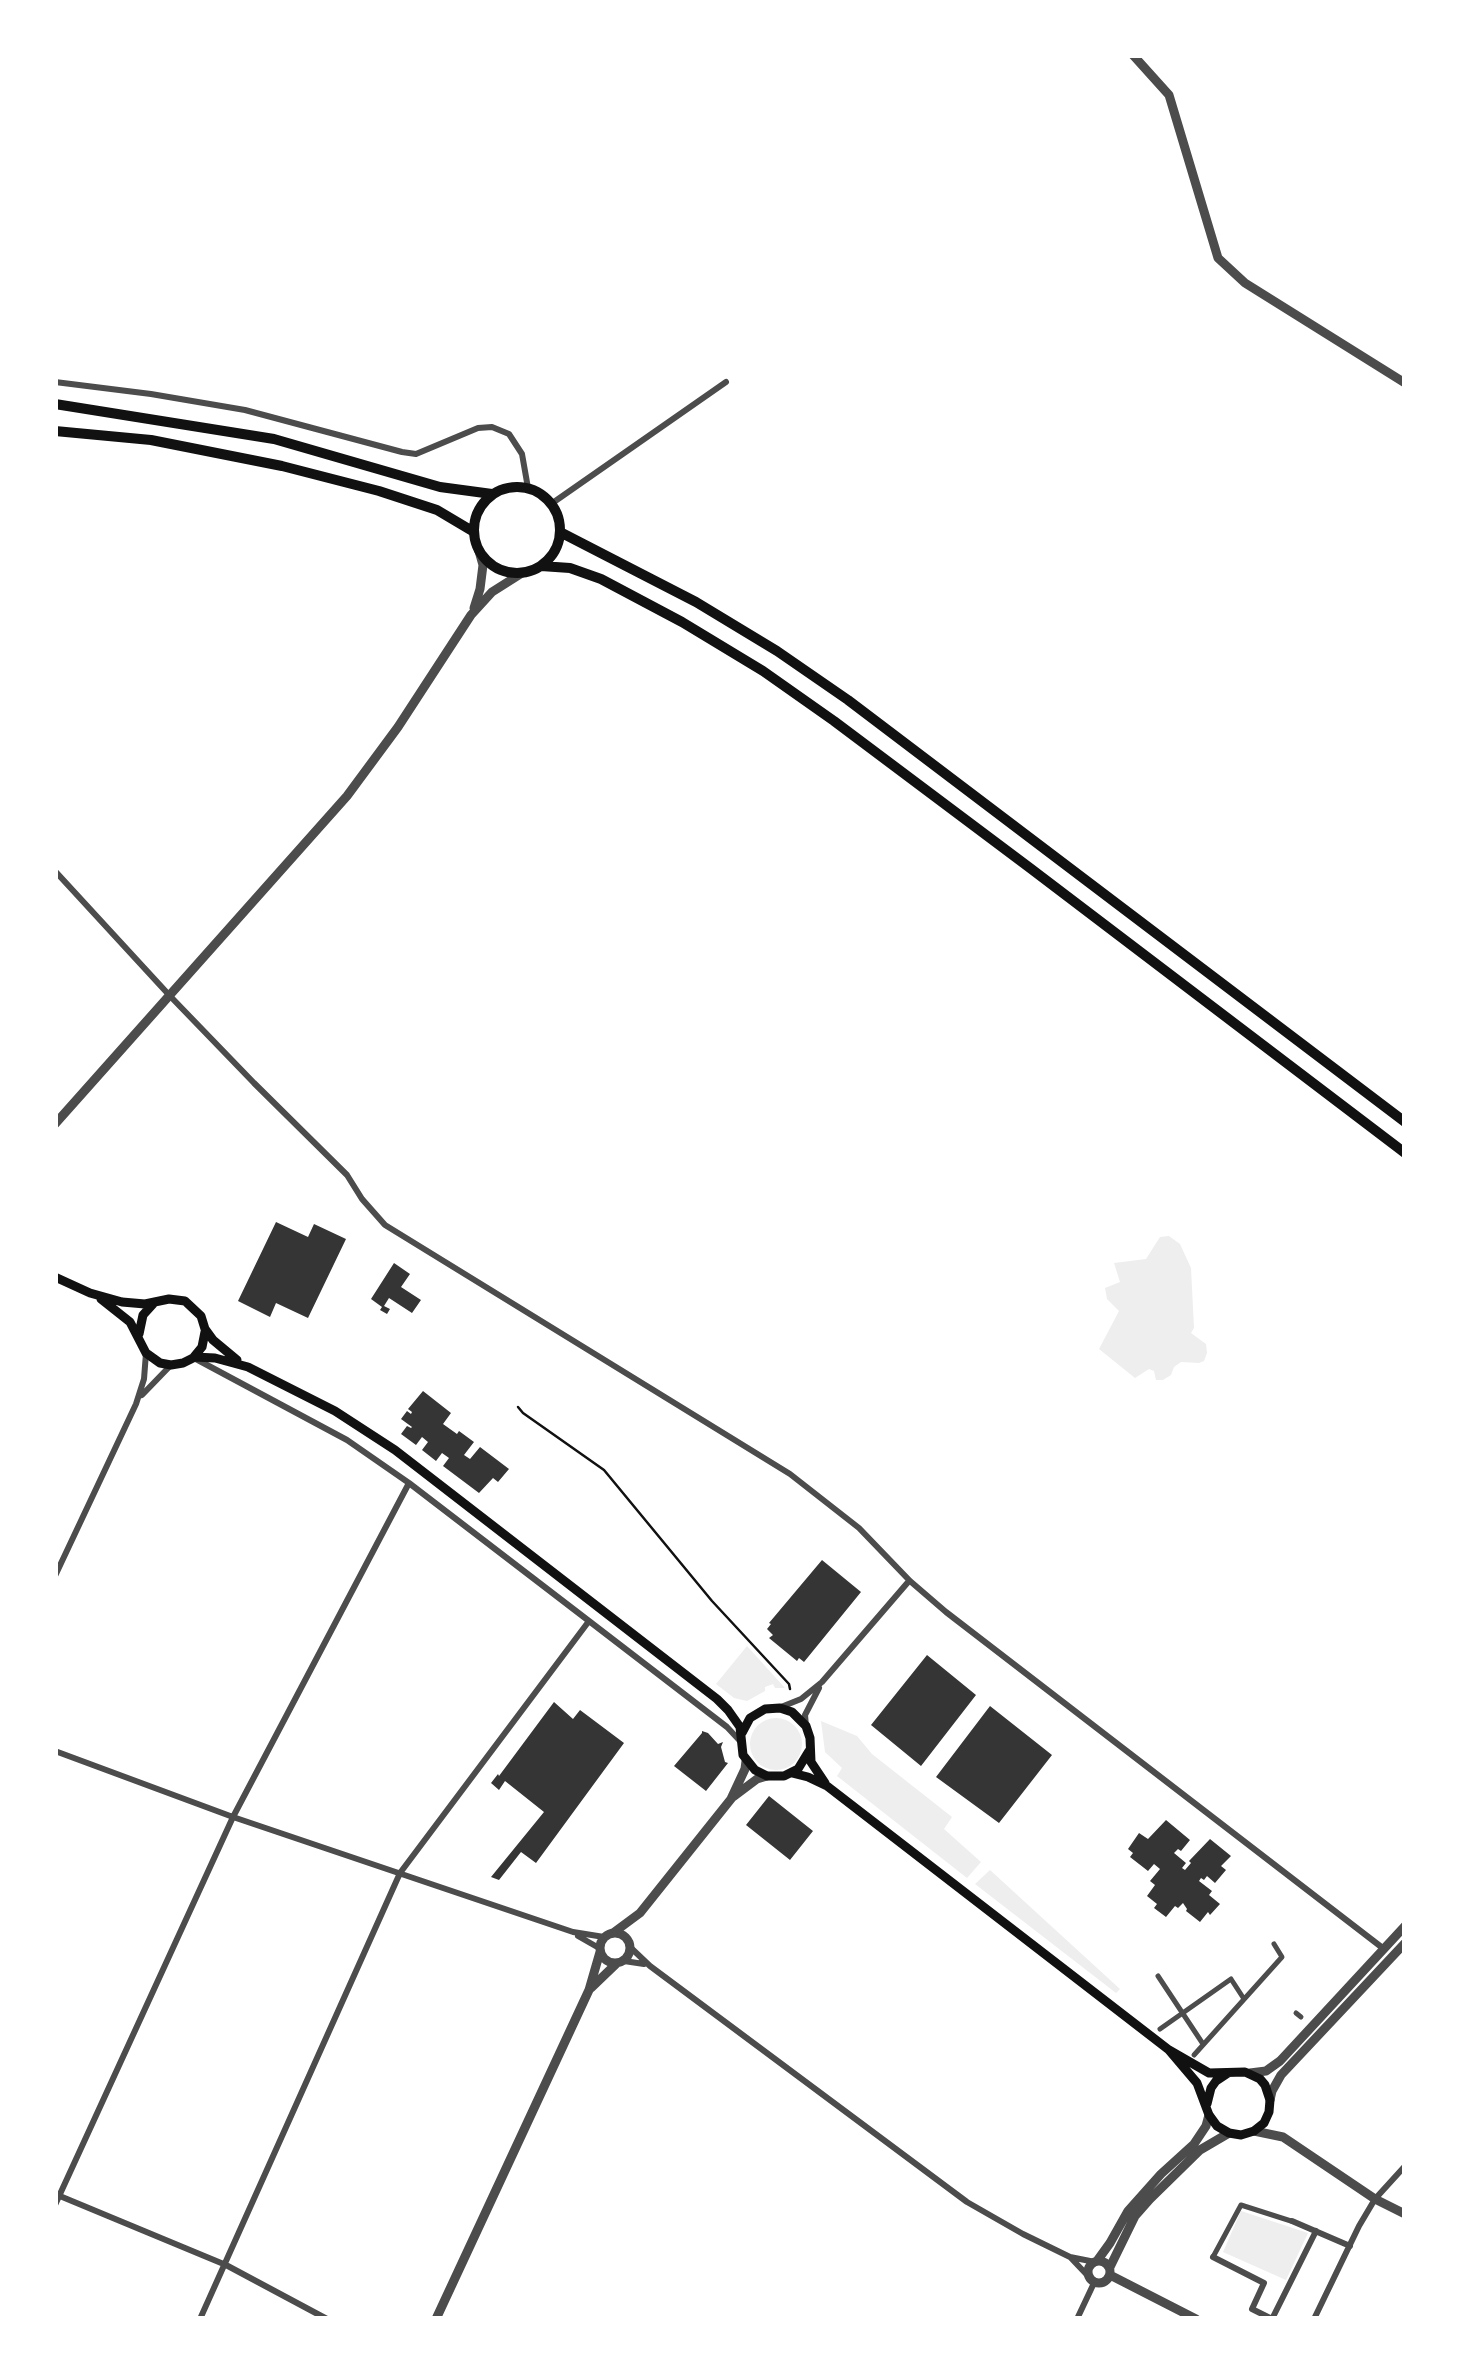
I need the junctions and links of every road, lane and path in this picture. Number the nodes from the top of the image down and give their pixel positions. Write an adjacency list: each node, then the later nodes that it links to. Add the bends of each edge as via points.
1 (1134, 55): 4 (street, via 1169,95 1218,258 1245,284)
2 (55, 382): 7 (street, via 244,410 416,454 492,427 509,434 522,454)
3 (726, 382): 9 (street)
4 (1405, 383)
5 (55, 404): 8 (main road, via 274,439 440,487)
6 (55, 431): 10 (main road, via 151,440 282,466 437,510)
7 (528, 488): 8 (main road); 9 (main road)
8 (492, 494): 10 (main road, via 478,511)
9 (551, 504): 11 (main road)
10 (474, 532): 12 (main road)
11 (560, 532): 13 (main road); 18 (main road, via 696,602 848,700)
12 (479, 550): 14 (main road, via 497,568); 15 (street, via 483,565)
13 (542, 566): 14 (main road); 20 (main road, via 602,579 762,671)
14 (522, 573): 15 (street)
15 (471, 615): 17 (street, via 347,796)
16 (55, 872): 17 (street)
17 (170, 996): 19 (street); 34 (street, via 347,1175 385,1225 790,1474 859,1528)
18 (1405, 1122)
19 (55, 1124)
20 (1405, 1154)
21 (55, 1277): 22 (main road)
22 (90, 1293): 23 (main road, via 122,1302); 25 (main road, via 118,1311)
23 (160, 1301): 24 (main road, via 192,1305); 25 (main road, via 143,1315)
24 (205, 1329): 27 (main road); 29 (main road)
25 (139, 1337): 26 (main road)
26 (146, 1353): 28 (main road); 30 (street)
27 (194, 1357): 28 (main road); 29 (main road); 32 (street, via 347,1440)
28 (171, 1365): 30 (street)
29 (248, 1368): 38 (main road, via 374,1435)
30 (136, 1404): 33 (street)
31 (518, 1407): 37 (path, via 604,1470)
32 (408, 1483): 35 (street); 50 (street)
33 (55, 1576)
34 (910, 1581): 36 (street); 59 (street)
35 (589, 1621): 42 (street); 51 (street)
36 (822, 1682): 39 (street); 41 (street, via 805,1714)
37 (790, 1690)
38 (716, 1699): 40 (main road); 42 (main road, via 740,1727)
39 (780, 1708): 40 (main road); 41 (main road)
40 (755, 1714): 42 (main road)
41 (806, 1726): 44 (main road)
42 (741, 1739): 45 (main road)
43 (55, 1751): 50 (street)
44 (809, 1751): 46 (main road); 48 (main road)
45 (746, 1761): 47 (main road); 49 (street)
46 (792, 1772): 47 (main road); 48 (main road)
47 (767, 1776): 49 (street)
48 (826, 1785): 71 (main road)
49 (730, 1798): 52 (street)
50 (233, 1818): 51 (street); 80 (street)
51 (400, 1873): 54 (street); 90 (street)
52 (640, 1913): 55 (street); 58 (street)
53 (1405, 1926): 59 (street)
54 (572, 1932): 55 (street); 60 (street)
55 (608, 1935): 58 (street, via 623,1935); 60 (street)
56 (1405, 1943): 61 (street)
57 (1274, 1944): 67 (street, via 1282,1957)
58 (630, 1945): 63 (street); 64 (street)
59 (1384, 1949): 74 (street, via 1280,2061)
60 (600, 1950): 63 (street, via 606,1961); 66 (street)
61 (1395, 1954): 62 (street); 75 (street, via 1281,2075)
62 (1405, 1961)
63 (620, 1962): 64 (street); 66 (street)
64 (650, 1966): 88 (street, via 967,2202)
65 (1158, 1976): 68 (street)
66 (589, 1990): 96 (street)
67 (1244, 1999): 68 (street, via 1231,1980); 70 (street)
68 (1182, 2014): 69 (street); 70 (street)
69 (1160, 2029)
70 (1203, 2044): 72 (street)
71 (1169, 2050): 73 (main road, via 1209,2073); 76 (main road, via 1197,2083)
72 (1194, 2054)
73 (1230, 2072): 74 (main road); 76 (main road, via 1211,2088)
74 (1246, 2072): 75 (main road, via 1260,2079)
75 (1270, 2100): 77 (main road, via 1267,2118)
76 (1208, 2110): 78 (main road); 89 (street, via 1194,2144 1128,2210)
77 (1254, 2131): 78 (main road); 81 (street, via 1283,2137)
78 (1229, 2133): 91 (street, via 1200,2150 1135,2216)
79 (1405, 2166): 81 (street)
80 (57, 2195): 82 (street); 90 (street)
81 (1375, 2199): 83 (street); 86 (street)
82 (55, 2205)
83 (1405, 2214)
84 (1292, 2221): 85 (street); 87 (street, via 1240,2205)
85 (1316, 2231): 86 (street); 87 (street, via 1272,2319 1252,2309 1264,2283)
86 (1350, 2246): 99 (street)
87 (1213, 2257)
88 (1070, 2258): 89 (street); 92 (street)
89 (1096, 2261): 91 (street); 92 (street, via 1088,2269)
90 (226, 2265): 94 (street); 95 (street)
91 (1110, 2271): 92 (street, via 1102,2284); 93 (street)
92 (1091, 2280): 97 (street)
93 (1179, 2315): 98 (street)
94 (200, 2319)
95 (327, 2319)
96 (436, 2319)
97 (1077, 2319)
98 (1196, 2319)
99 (1314, 2319)

